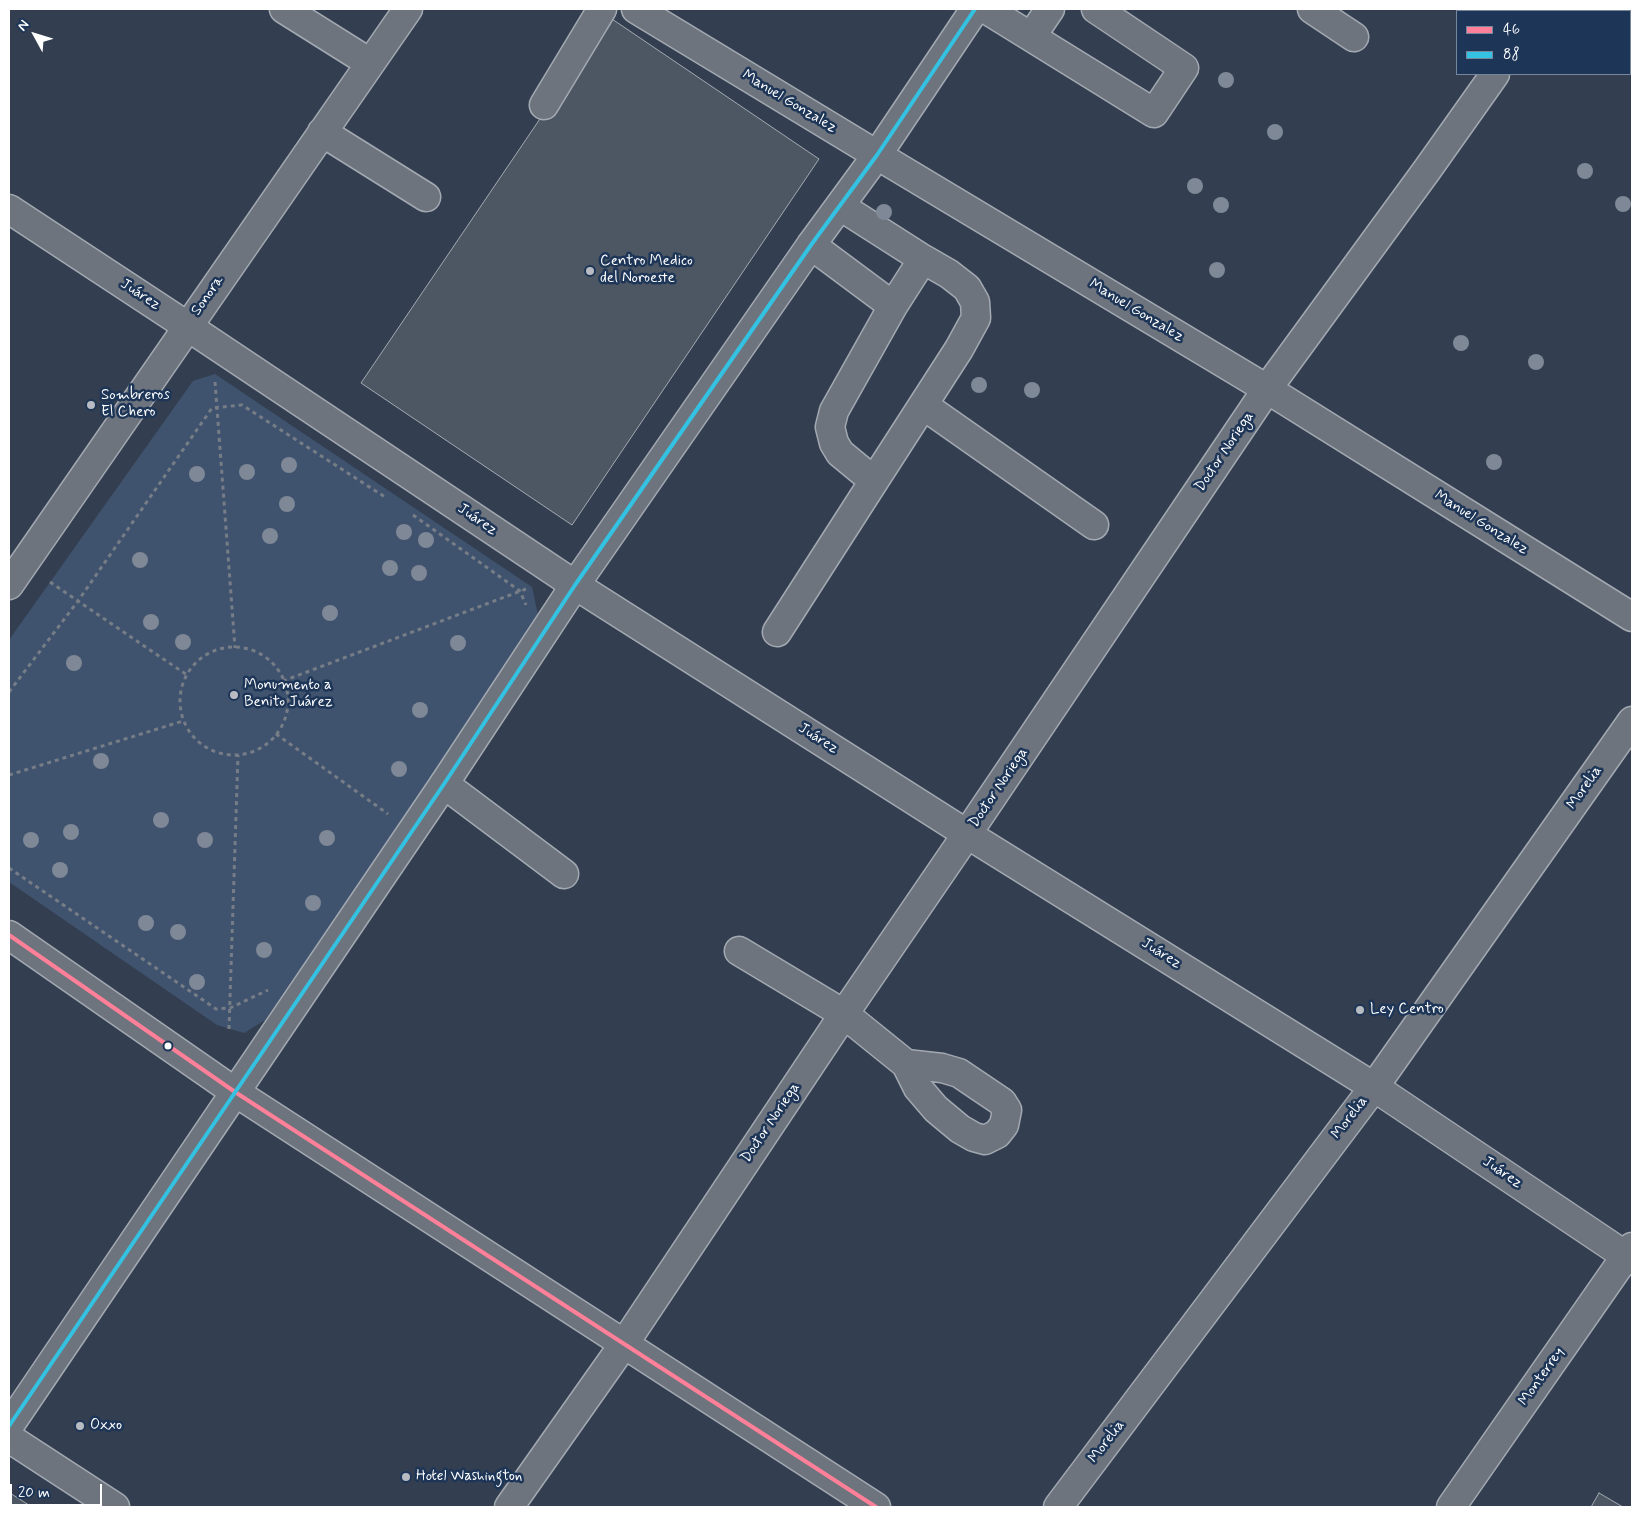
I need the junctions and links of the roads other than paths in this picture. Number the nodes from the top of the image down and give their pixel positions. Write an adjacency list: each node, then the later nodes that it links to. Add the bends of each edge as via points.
1 (284, 9): 12 (street)
2 (408, 9): 12 (street, Sonora)
3 (602, 9): 14 (street)
4 (636, 9): 16 (street, Manuel Gonzalez)
5 (975, 9): 16 (street)
6 (986, 9): 10 (street)
7 (1050, 9): 10 (street)
8 (1096, 9): 10 (street, via 1184,68 1154,113)
9 (1312, 9): 11 (street)
10 (1031, 37)
11 (1354, 37)
12 (370, 63): 15 (street, Sonora)
13 (1494, 75): 24 (street, Doctor Noriega)
14 (544, 105)
15 (322, 132): 17 (street); 23 (street, Sonora)
16 (876, 155): 18 (street); 24 (street, Manuel Gonzalez)
17 (426, 197)
18 (840, 206): 20 (street); 21 (street)
19 (9, 209): 23 (street, Juárez)
20 (811, 245): 22 (street); 29 (street)
21 (923, 260): 22 (street); 25 (street, via 967,288 975,302 976,318)
22 (893, 306): 26 (street, via 834,411 830,427 840,453)
23 (187, 326): 28 (street, Sonora); 29 (street, Juárez)
24 (1267, 389): 30 (street, Manuel Gonzalez); 34 (street, Doctor Noriega)
25 (923, 405): 26 (street); 27 (street)
26 (874, 482): 31 (street)
27 (1094, 525)
28 (9, 585)
29 (575, 585): 33 (street); 34 (street, Juárez)
30 (1632, 617)
31 (776, 632)
32 (1632, 721): 40 (street, Morelia)
33 (444, 784): 35 (street); 41 (street)
34 (967, 834): 38 (street, Doctor Noriega); 40 (street, Juárez)
35 (564, 874)
36 (9, 935): 41 (street)
37 (738, 951): 38 (street)
38 (844, 1014): 39 (street); 43 (street, Doctor Noriega)
39 (906, 1064)
40 (1374, 1087): 42 (street, Juárez); 49 (street, Morelia)
41 (236, 1092): 43 (street); 44 (street)
42 (1630, 1254): 50 (street, Monterrey)
43 (624, 1344): 47 (street, Doctor Noriega); 48 (street)
44 (9, 1426)
45 (9, 1438): 46 (street)
46 (115, 1507)
47 (510, 1507)
48 (876, 1507)
49 (1058, 1507)
50 (1451, 1507)

